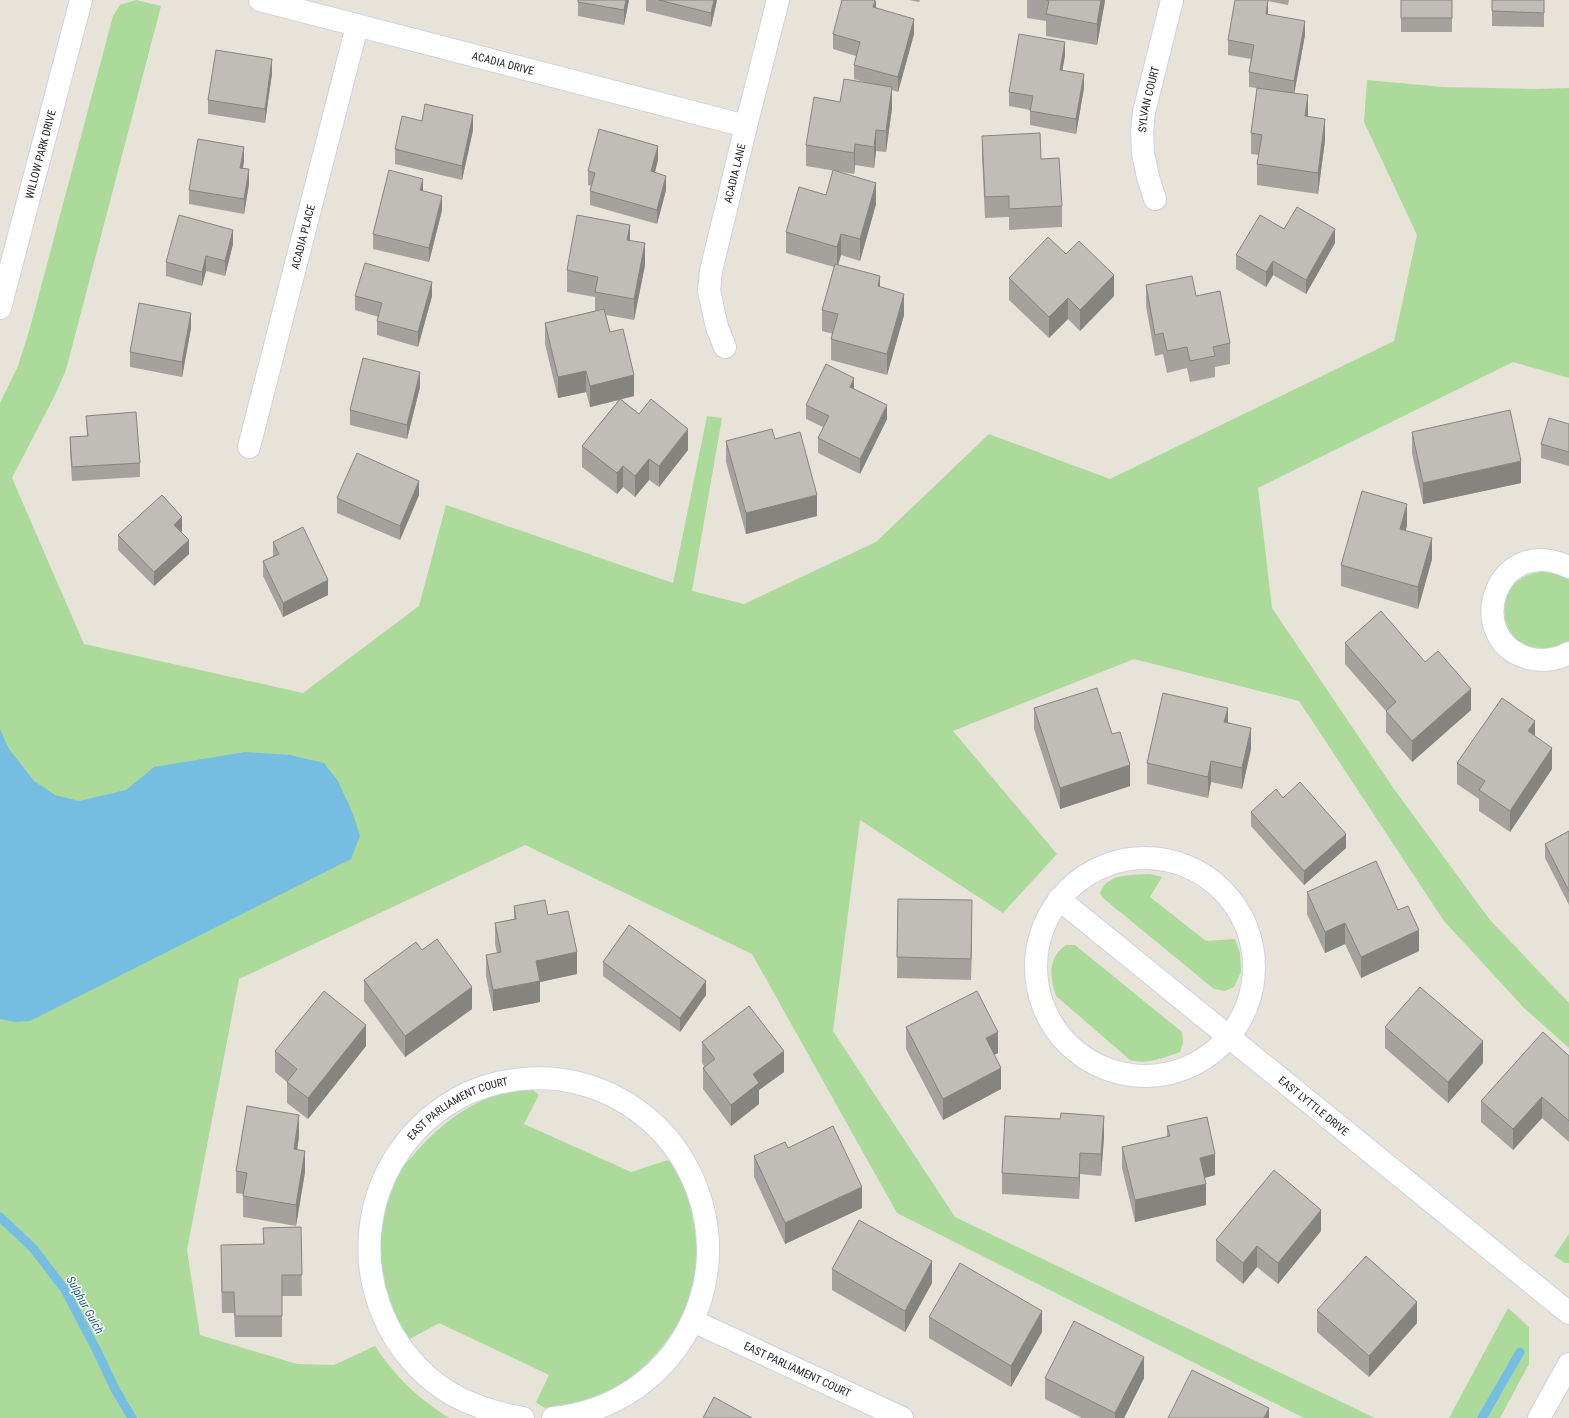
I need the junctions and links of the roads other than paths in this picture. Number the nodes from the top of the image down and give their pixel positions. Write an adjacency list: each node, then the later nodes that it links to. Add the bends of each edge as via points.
1 (81, 0): 8 (street, WILLOW PARK DRIVE)
2 (260, 0): 5 (street, ACADIA DRIVE)
3 (778, 0): 6 (street, ACADIA LANE)
4 (1172, 0): 7 (street, SYLVAN COURT, via 1144,112 1142,132 1143,153)
5 (357, 26): 6 (street, ACADIA DRIVE); 10 (street, ACADIA PLACE)
6 (746, 126): 9 (street, ACADIA LANE, via 710,278 709,291 713,311)
7 (1154, 199)
8 (0, 308)
9 (725, 347)
10 (249, 447)
11 (1569, 567): 12 (street, via 1546,559 1522,564 1511,570 1502,580 1492,603 1496,629 1502,640 1516,653 1534,660 1547,661)
12 (1569, 653)
13 (1059, 898): 14 (street, EAST LYTTLE DRIVE); 14 (street, via 1038,939 1035,962 1037,984 1042,1007 1053,1027 1073,1050 1106,1070 1127,1076 1150,1077 1172,1074 1194,1065 1213,1053); 14 (street, via 1075,882 1094,870 1116,861 1138,857 1184,864 1204,875 1222,890 1236,908 1247,928 1253,951 1254,974 1250,997 1242,1018)
14 (1229, 1037): 15 (street, EAST LYTTLE DRIVE)
15 (1569, 1313)
16 (693, 1321): 18 (street, EAST PARLIAMENT COURT, via 708,1264 703,1206 689,1170 679,1153 654,1123 604,1092 567,1081 509,1081 484,1087 454,1100 409,1138 387,1171 373,1210 369,1251 370,1272 381,1312 401,1349 415,1365 430,1379 465,1402 484,1410); 19 (street, EAST PARLIAMENT COURT, via 671,1356 642,1385 606,1405 586,1412); 20 (street, EAST PARLIAMENT COURT)
17 (1569, 1364): 21 (street)
18 (523, 1418)
19 (553, 1418)
20 (902, 1418)
21 (1539, 1418)

